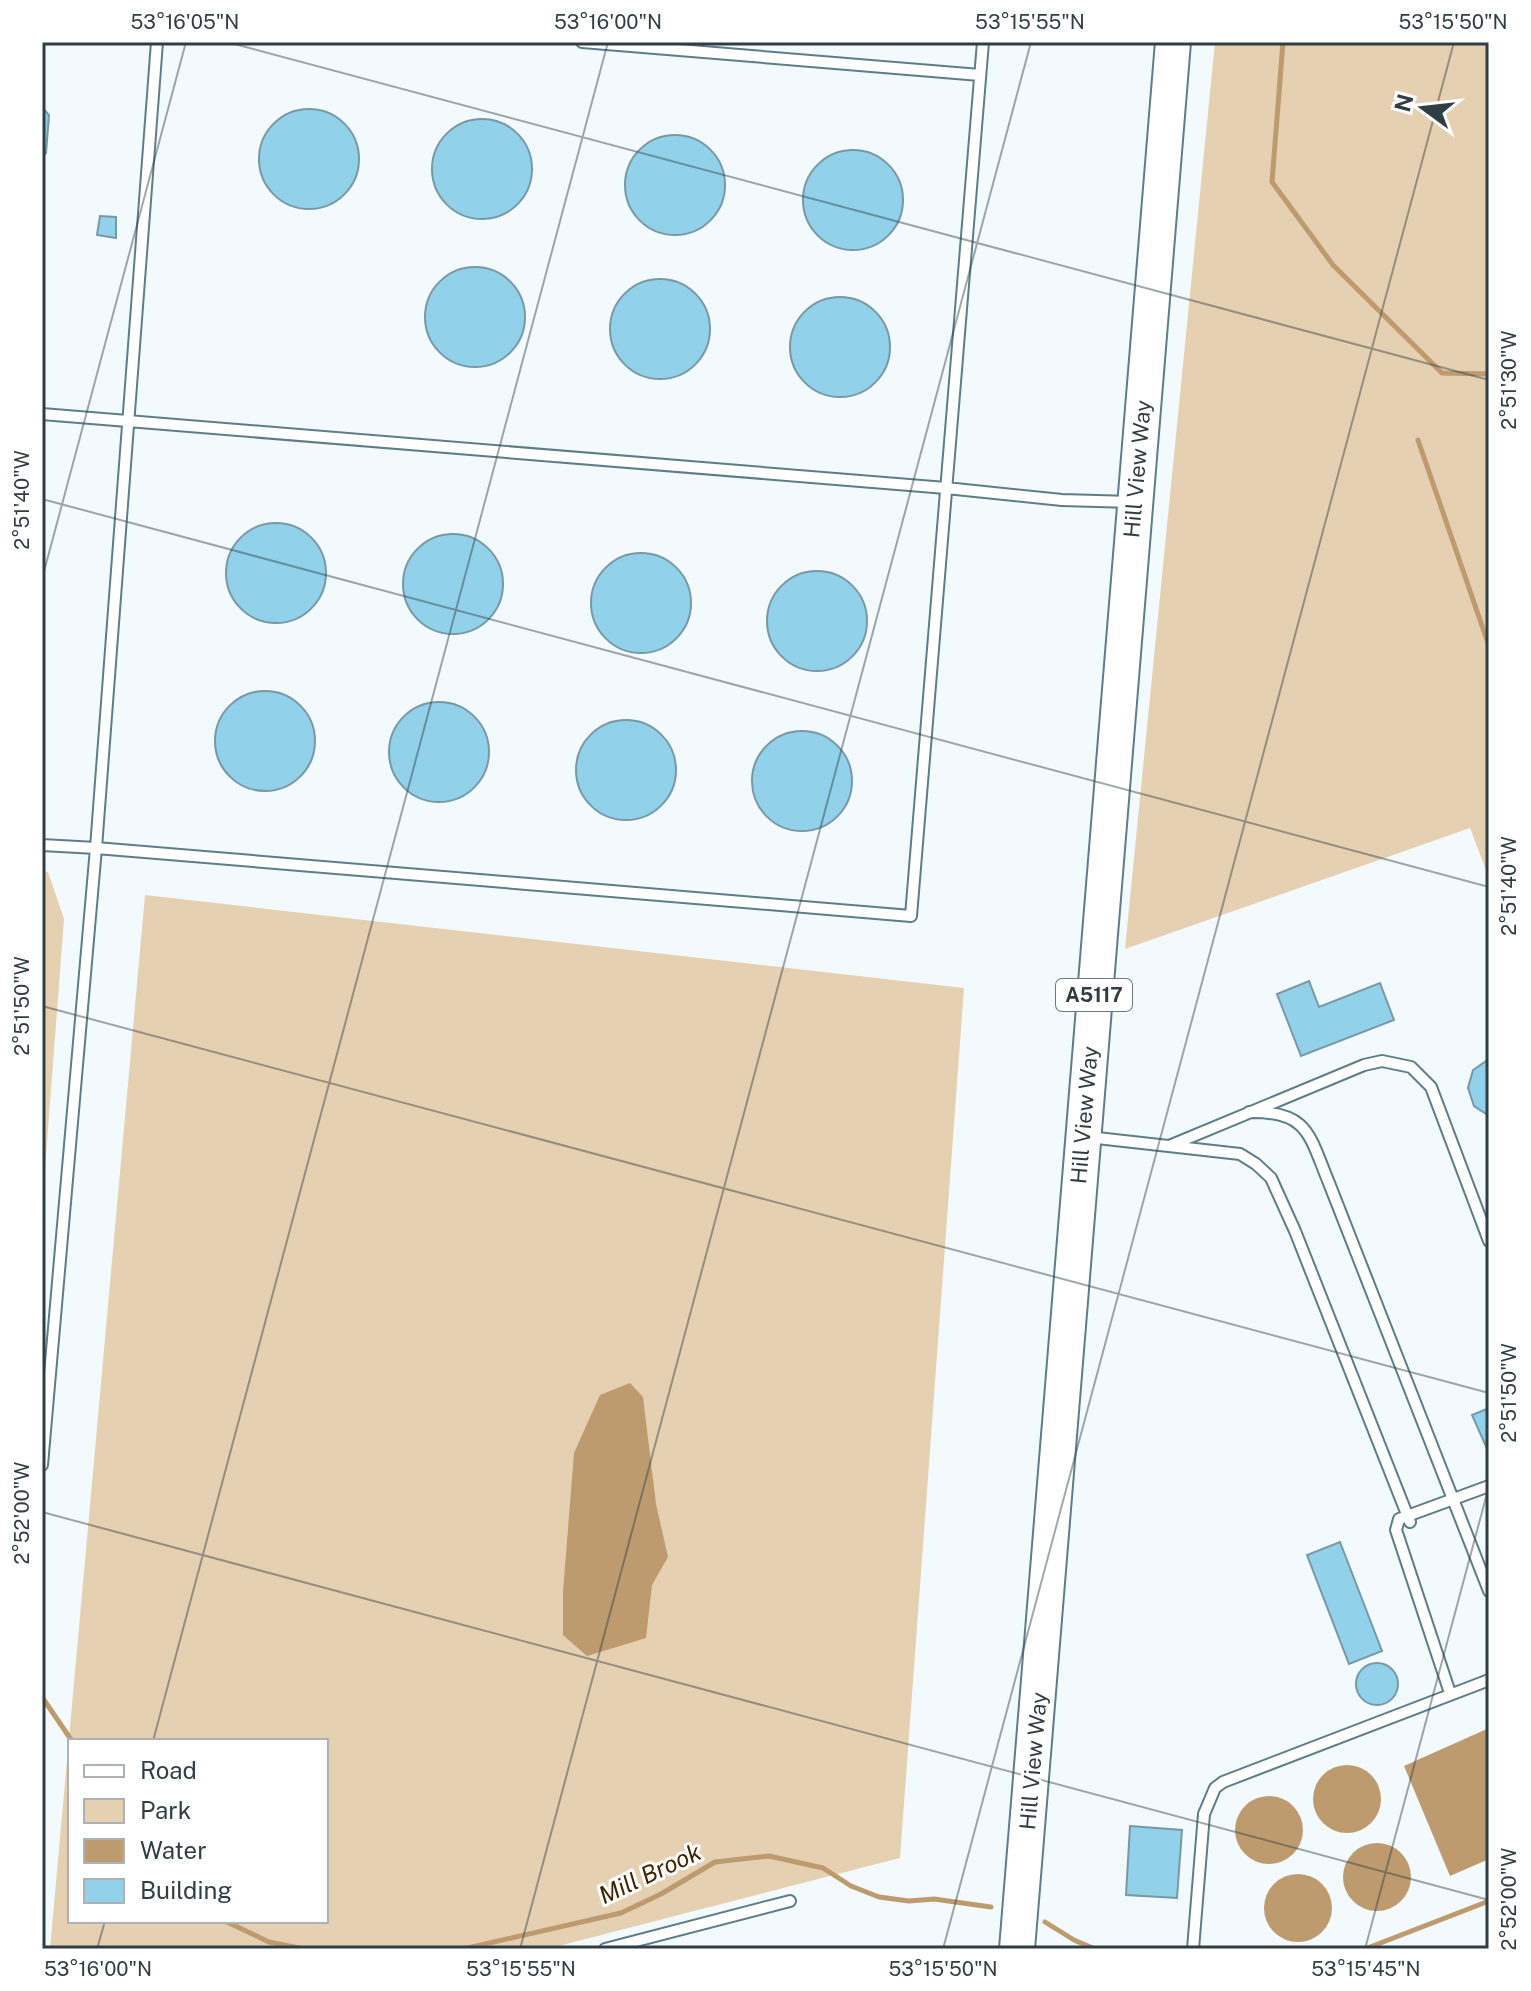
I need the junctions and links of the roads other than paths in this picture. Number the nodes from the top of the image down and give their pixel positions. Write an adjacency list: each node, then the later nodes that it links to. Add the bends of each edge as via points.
1 (157, 42): 7 (lane)
2 (582, 42): 5 (lane)
3 (983, 42): 5 (lane)
4 (1173, 42): 9 (main road, Hill View Way / A5117)
5 (980, 75): 8 (lane)
6 (42, 414): 7 (lane)
7 (128, 419): 8 (lane); 11 (lane)
8 (946, 488): 9 (lane); 11 (lane, via 911,916)
9 (1135, 502): 13 (main road, Hill View Way / A5117)
10 (42, 845): 11 (lane)
11 (96, 848): 16 (lane)
12 (1249, 1112): 14 (lane); 15 (lane, via 1364,1065 1382,1061 1411,1067 1431,1087); 18 (lane, via 1281,1114 1306,1129)
13 (1082, 1136): 14 (lane); 25 (main road, Hill View Way / A5117)
14 (1167, 1146): 19 (lane, via 1240,1154 1271,1178)
15 (1489, 1241)
16 (42, 1465)
17 (1489, 1486): 18 (lane)
18 (1453, 1499): 19 (lane); 20 (lane)
19 (1408, 1519): 22 (lane, via 1399,1519 1396,1530)
20 (1489, 1591)
21 (1489, 1680): 22 (lane)
22 (1450, 1693): 26 (lane, via 1215,1788 1204,1814)
23 (790, 1901): 24 (lane)
24 (605, 1949)
25 (1017, 1949)
26 (1193, 1949)

